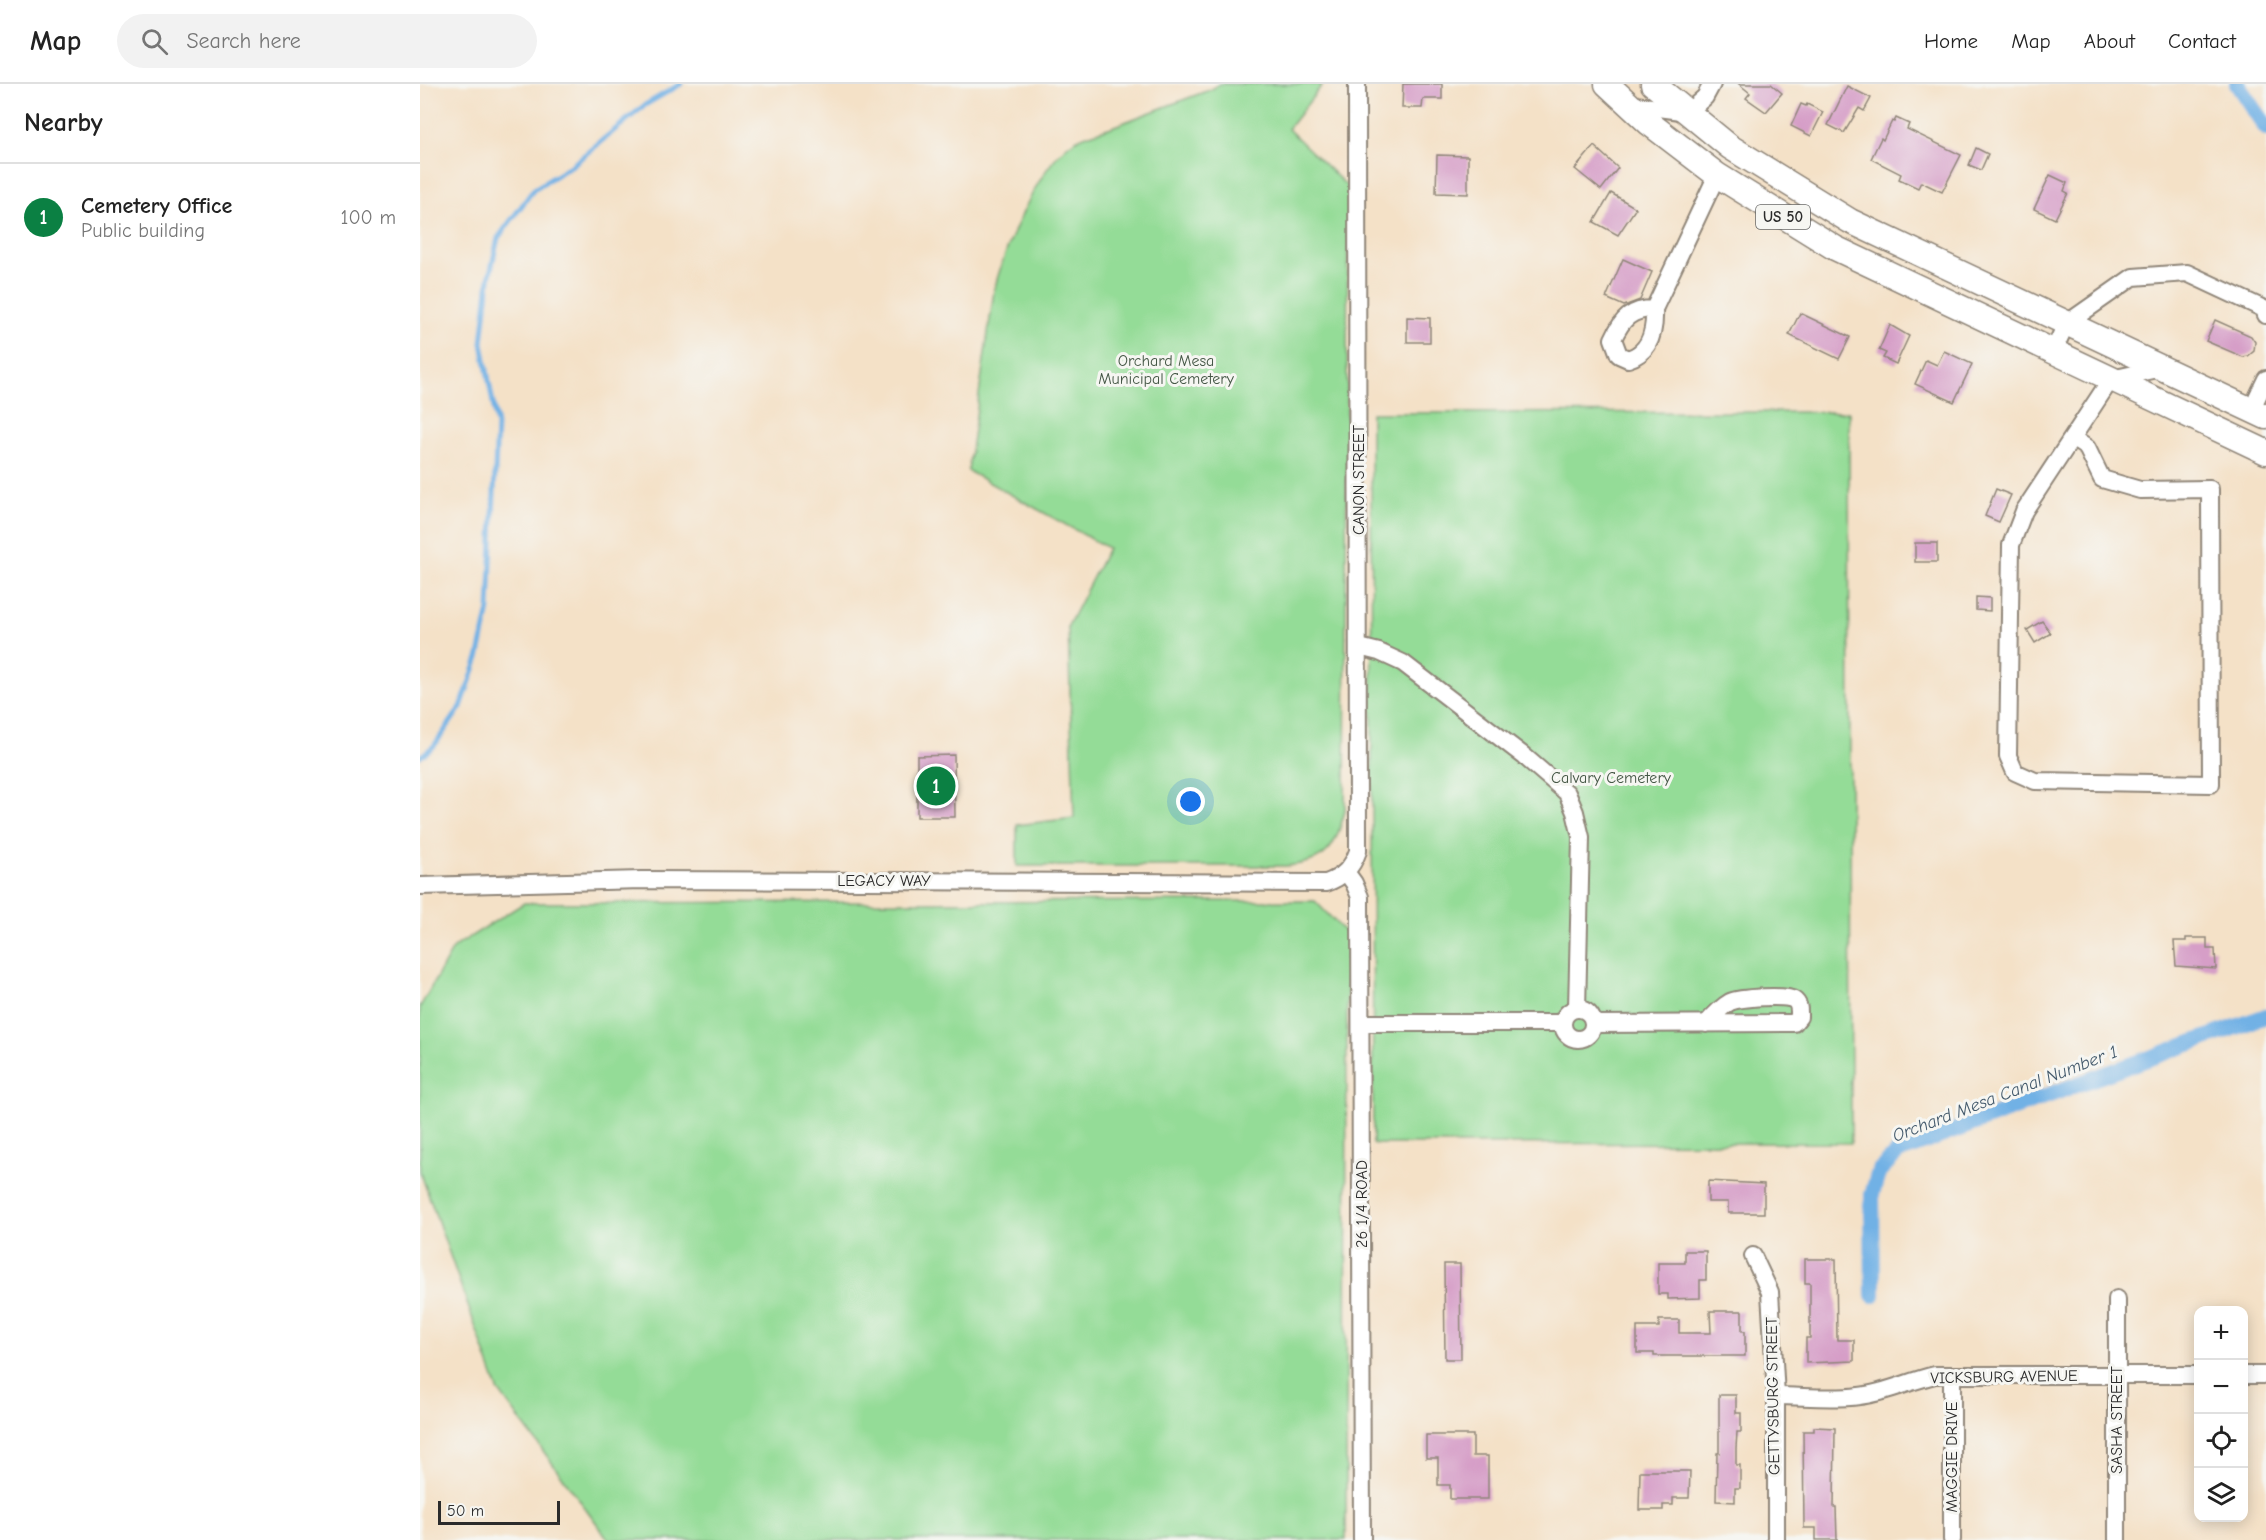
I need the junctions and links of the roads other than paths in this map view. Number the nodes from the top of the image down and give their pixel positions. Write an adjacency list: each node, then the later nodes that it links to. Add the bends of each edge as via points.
1 (1357, 84): 20 (street, CANON STREET)
2 (1607, 84): 5 (highway, US 50)
3 (1653, 84): 6 (highway, US 50)
4 (1713, 84): 6 (street)
5 (1628, 104): 6 (street); 7 (highway, US 50)
6 (1688, 112): 8 (highway, US 50, via 1730,147)
7 (1717, 175): 9 (highway, US 50); 10 (street)
8 (1850, 220): 9 (street); 12 (highway, US 50)
9 (1835, 248): 13 (highway, US 50)
10 (1654, 309)
11 (2266, 315): 12 (street, via 2264,309 2187,273 2133,277)
12 (2066, 324): 13 (street); 14 (highway, US 50)
13 (2053, 352): 15 (highway, US 50)
14 (2162, 368): 15 (street); 17 (highway, US 50)
15 (2111, 379): 18 (street); 19 (highway, US 50)
16 (2266, 379): 17 (street)
17 (2259, 414)
18 (2072, 438): 18 (street, via 2024,511 2011,545 2008,756 2015,772 2036,782 2211,784 2210,489 2140,489 2102,480 2087,448)
19 (2266, 452)
20 (1359, 647): 21 (street, CANON STREET, via 1358,850); 23 (street, via 1403,663 1567,793 1581,837)
21 (1346, 872): 22 (street, LEGACY WAY, via 1326,883 642,880); 24 (street, 26 1/4 ROAD, via 1360,897)
22 (420, 886)
23 (1577, 1009): 25 (street, via 1570,1011); 26 (street, via 1591,1016)
24 (1361, 1023): 25 (street); 36 (street, 26 1/4 ROAD)
25 (1563, 1023): 26 (street, via 1564,1031 1577,1039 1591,1032)
26 (1593, 1024): 27 (street)
27 (1706, 1024): 27 (street, via 1794,1023 1799,1017 1799,1006 1785,996 1732,1001)
28 (1753, 1256): 35 (street, GETTYSBURG STREET, via 1770,1292)
29 (2117, 1299): 31 (street, SASHA STREET)
30 (1952, 1375): 31 (street, VICKSBURG AVENUE); 35 (street, VICKSBURG AVENUE, via 1913,1380 1891,1390 1858,1397); 38 (street, MAGGIE DRIVE)
31 (2117, 1375): 32 (street, VICKSBURG AVENUE); 39 (street, SASHA STREET)
32 (2194, 1375)
33 (2248, 1375): 34 (street)
34 (2266, 1375)
35 (1776, 1396): 37 (street, GETTYSBURG STREET)
36 (1362, 1540)
37 (1776, 1540)
38 (1952, 1540)
39 (2117, 1540)

